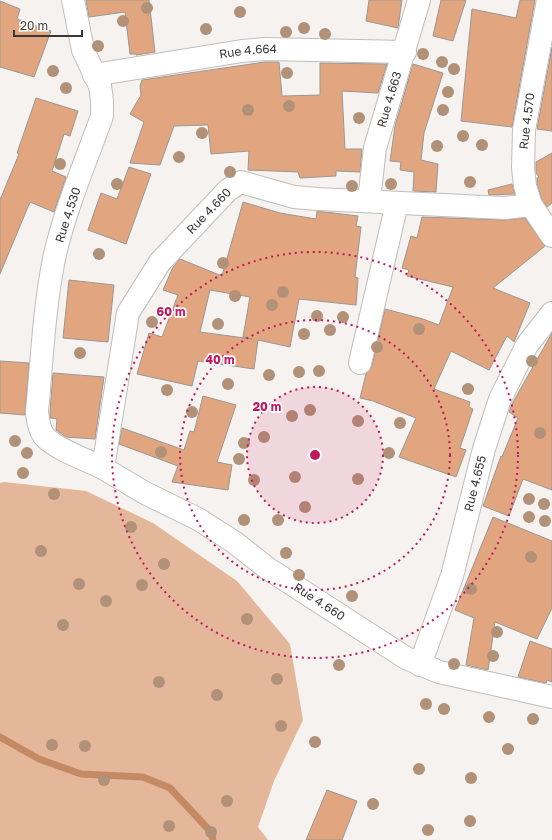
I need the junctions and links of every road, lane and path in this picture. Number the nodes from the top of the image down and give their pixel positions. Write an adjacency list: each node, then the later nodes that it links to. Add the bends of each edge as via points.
1 (73, 0): 5 (street, Rue 4.530, via 83,50)
2 (419, 0): 4 (street, Rue 4.663)
3 (548, 0): 8 (street, Rue 4.570, via 524,130 524,186)
4 (404, 52): 5 (street, Rue 4.664, via 257,50); 6 (street, Rue 4.663, via 376,148)
5 (94, 75): 12 (street, Rue 4.530, via 100,86 102,116 62,229 51,279 37,412 39,426)
6 (369, 200): 7 (street, Rue 4.660); 13 (street, Rue 4.660, via 294,196 241,182 228,190 160,262 128,313)
7 (397, 203): 8 (street, Rue 4.660, via 505,208); 11 (street)
8 (531, 205): 9 (street, Rue 4.570)
9 (552, 236)
10 (552, 313): 14 (street, Rue 4.655, via 527,345 500,399 484,449 452,576)
11 (360, 363)
12 (45, 436): 13 (street, Rue 4.660, via 55,445)
13 (103, 468): 14 (street, Rue 4.660, via 145,493 198,519 385,646)
14 (420, 665): 15 (street, Rue 4.660, via 440,672)
15 (552, 697)

